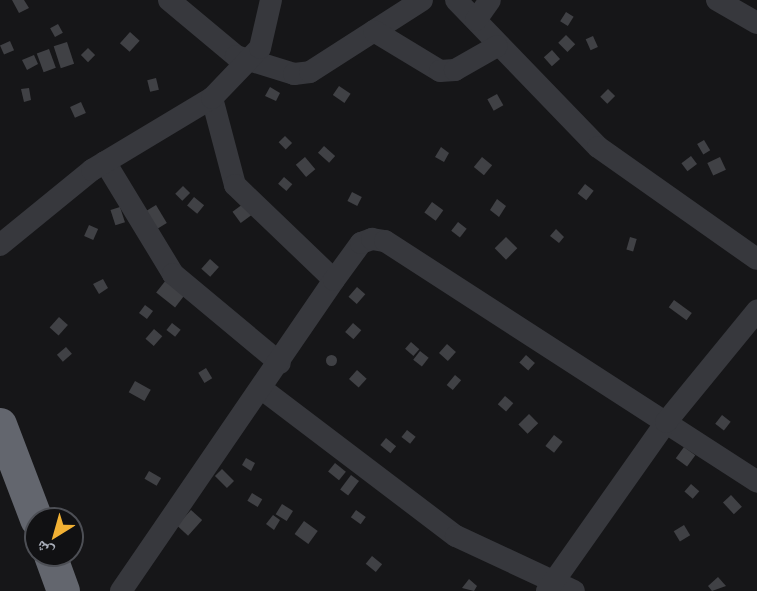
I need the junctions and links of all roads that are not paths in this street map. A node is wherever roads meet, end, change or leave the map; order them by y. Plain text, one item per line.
1 (169, 0) edge
2 (271, 0) edge
3 (422, 0) edge
4 (456, 0) edge
5 (490, 0) edge
6 (717, 0) edge
7 (476, 20) junction
8 (757, 23) edge
9 (374, 31) junction
10 (497, 46) junction
11 (248, 63) junction
12 (212, 98) junction
13 (105, 162) junction
14 (0, 244) edge
15 (757, 259) edge
16 (334, 280) junction
17 (757, 311) edge
18 (280, 363) junction
19 (262, 389) junction
20 (666, 422) junction
21 (0, 424) edge
22 (757, 482) edge
23 (31, 507) edge
24 (54, 567) edge
25 (559, 587) edge
26 (63, 591) edge
27 (121, 591) edge

1 - 11 street
2 - 11 street
3 - 9 street
4 - 7 street
5 - 7 street
6 - 8 street
7 - 10 street
9 - 10 street
9 - 11 street
10 - 15 street
11 - 12 street
12 - 13 street
12 - 16 street
13 - 14 street
13 - 18 street
16 - 18 street
16 - 20 street
17 - 20 street
18 - 19 street
19 - 25 street
19 - 27 street
20 - 22 street
20 - 25 street
21 - 23 highway
24 - 26 highway

